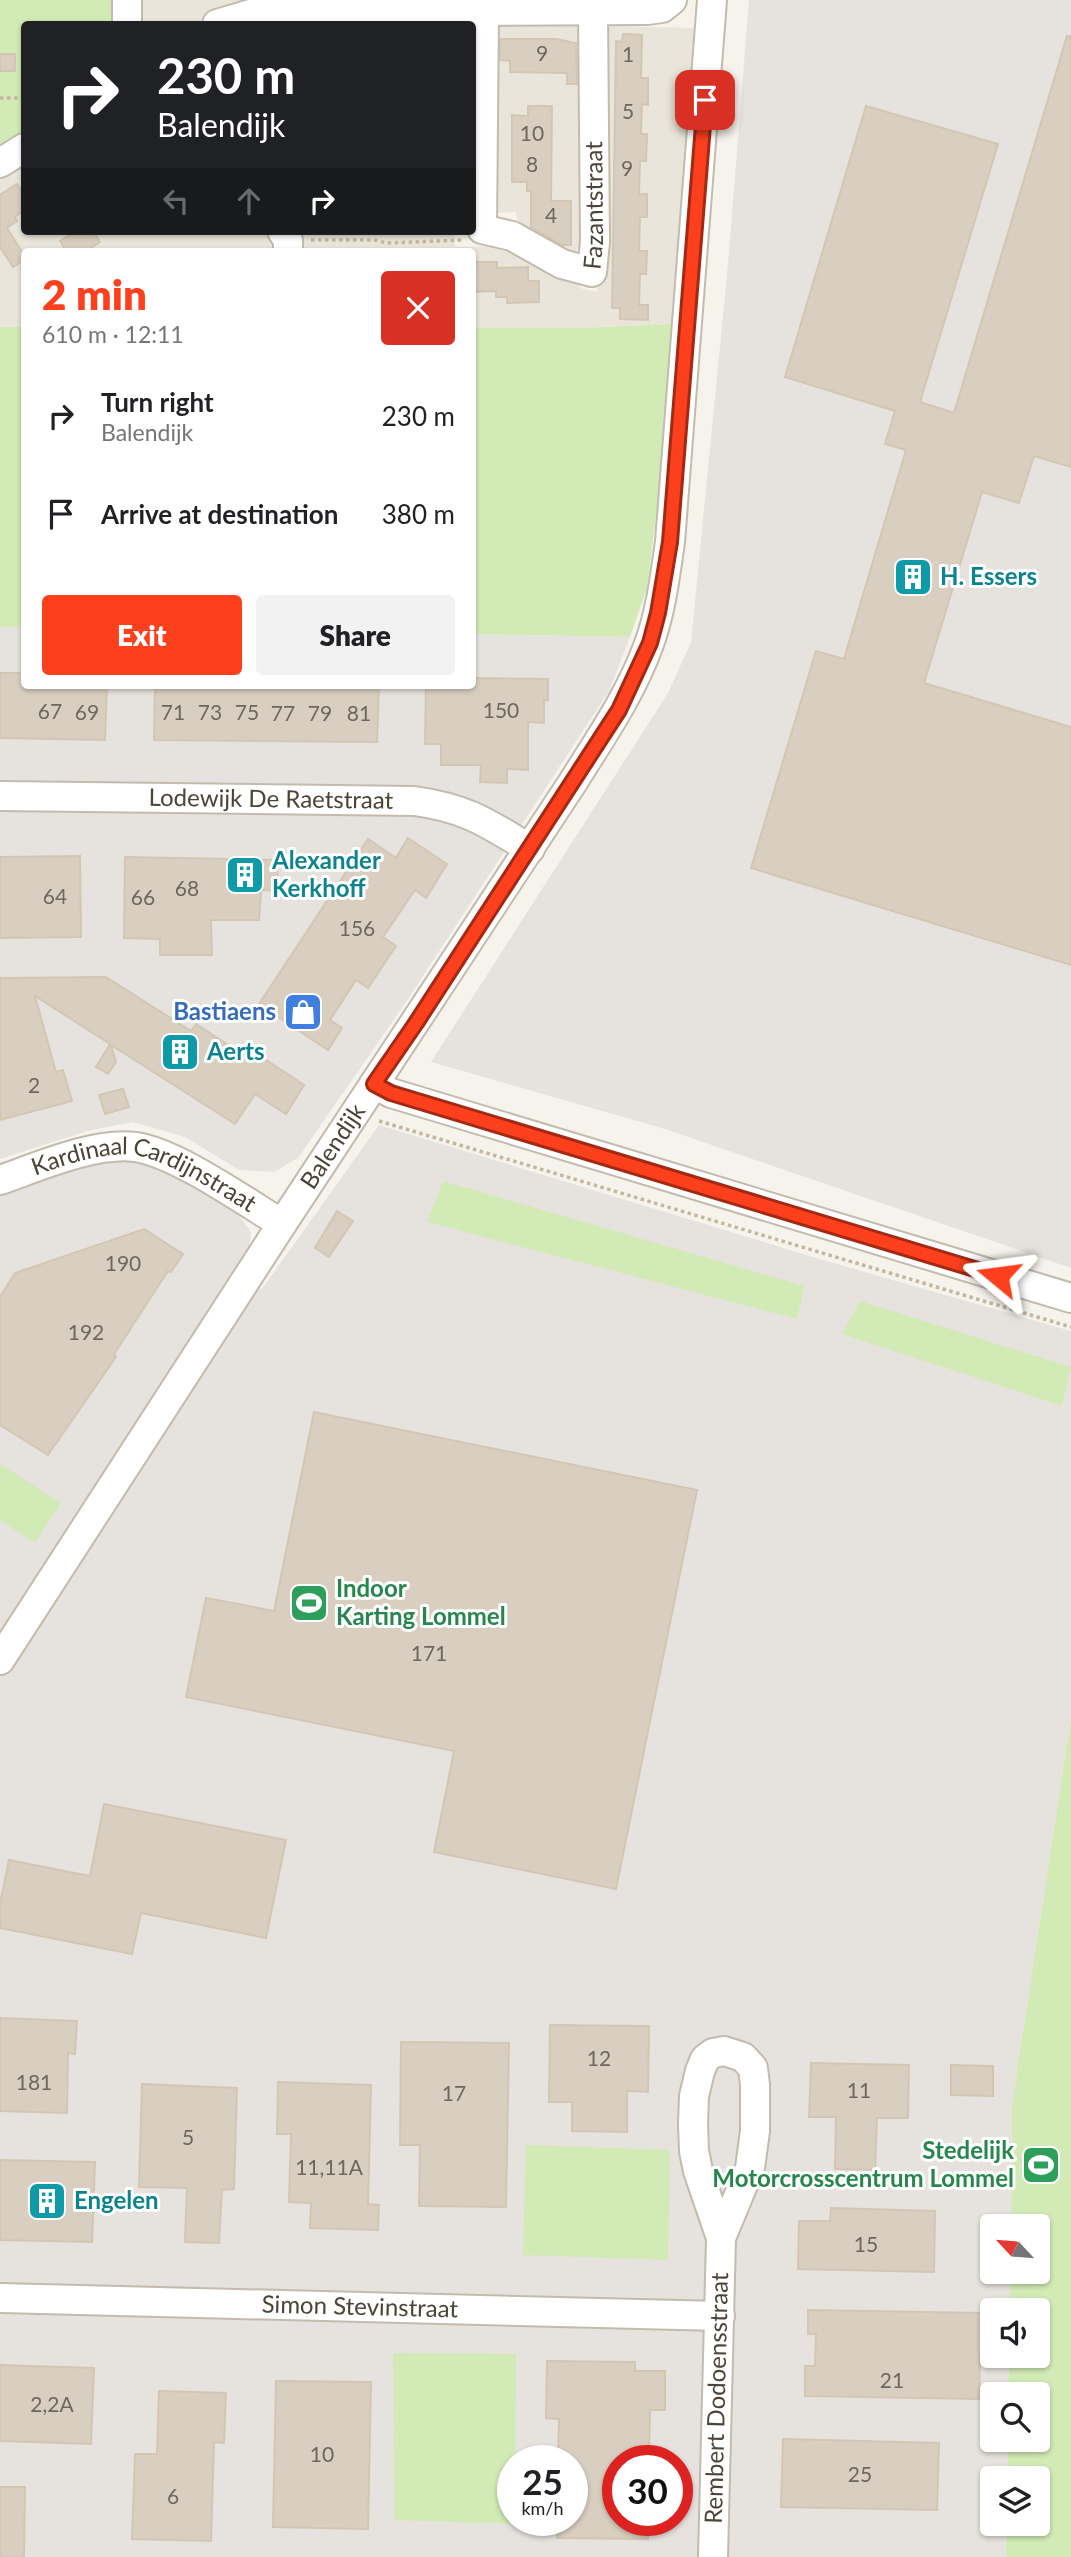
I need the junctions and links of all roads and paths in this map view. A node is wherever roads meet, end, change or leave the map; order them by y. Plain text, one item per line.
1 (127, 0) edge
2 (672, 0) edge
3 (452, 6) edge
4 (712, 9) edge
5 (484, 11) junction
6 (593, 11) junction
7 (127, 21) edge
8 (229, 21) edge
9 (0, 98) edge
10 (21, 98) edge
11 (21, 150) edge
12 (0, 163) edge
13 (482, 229) junction
14 (476, 233) edge
15 (474, 235) edge
16 (286, 241) edge
17 (0, 796) edge
18 (530, 849) junction
19 (374, 1084) junction
20 (375, 1120) dead end
21 (0, 1180) edge
22 (282, 1224) junction
23 (1071, 1298) edge
24 (1071, 1327) edge
25 (9, 1625) edge
26 (0, 1660) edge
27 (721, 2238) junction
28 (0, 2298) edge
29 (720, 2316) junction
30 (713, 2557) edge

1 - 7 street
2 - 4 street
2 - 6 street
3 - 5 street
3 - 8 street
4 - 18 street, Balendijk
5 - 6 street
5 - 13 street
6 - 13 street, Fazantstraat
9 - 10 path
11 - 12 street
13 - 14 path
15 - 16 path
17 - 18 street, Lodewijk De Raetstraat
18 - 19 street, Balendijk
19 - 22 street, Balendijk
19 - 23 street
20 - 24 path
21 - 22 street, Kardinaal Cardijnstraat
22 - 25 street, Balendijk
25 - 26 street, Balendijk
27 - 27 street, Rembert Dodoensstraat
27 - 29 street, Rembert Dodoensstraat
28 - 29 street, Simon Stevinstraat
29 - 30 street, Rembert Dodoensstraat

